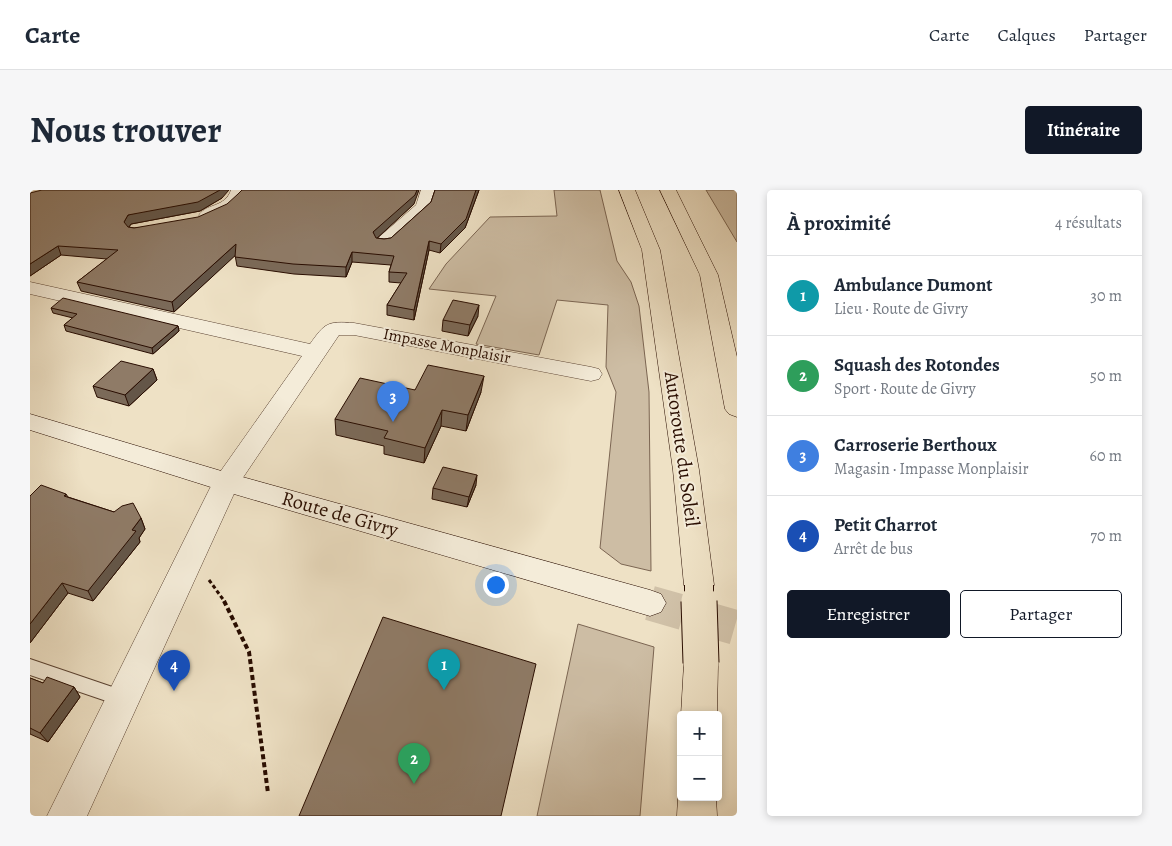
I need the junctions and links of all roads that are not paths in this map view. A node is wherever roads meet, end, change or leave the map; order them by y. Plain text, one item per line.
1 (239, 190) edge
2 (429, 190) edge
3 (627, 190) edge
4 (668, 190) edge
5 (194, 219) edge
6 (384, 242) edge
7 (30, 288) edge
8 (314, 352) junction
9 (591, 374) dead end
10 (737, 409) edge
11 (30, 422) edge
12 (226, 482) junction
13 (650, 603) tunnel mouth
14 (30, 667) edge
15 (124, 699) junction
16 (699, 711) edge
17 (697, 801) edge
18 (67, 816) edge
19 (697, 816) edge

1 - 5 street
2 - 6 street
3 - 16 highway, Autoroute du Soleil, bridge
4 - 10 highway
7 - 8 street
8 - 9 street, Impasse Monplaisir
8 - 12 street, Impasse Monplaisir
11 - 12 street, Route de Givry
12 - 13 street, Route de Givry
12 - 15 street, Impasse Monplaisir
14 - 15 lane
15 - 18 street, Impasse Monplaisir
17 - 19 highway

